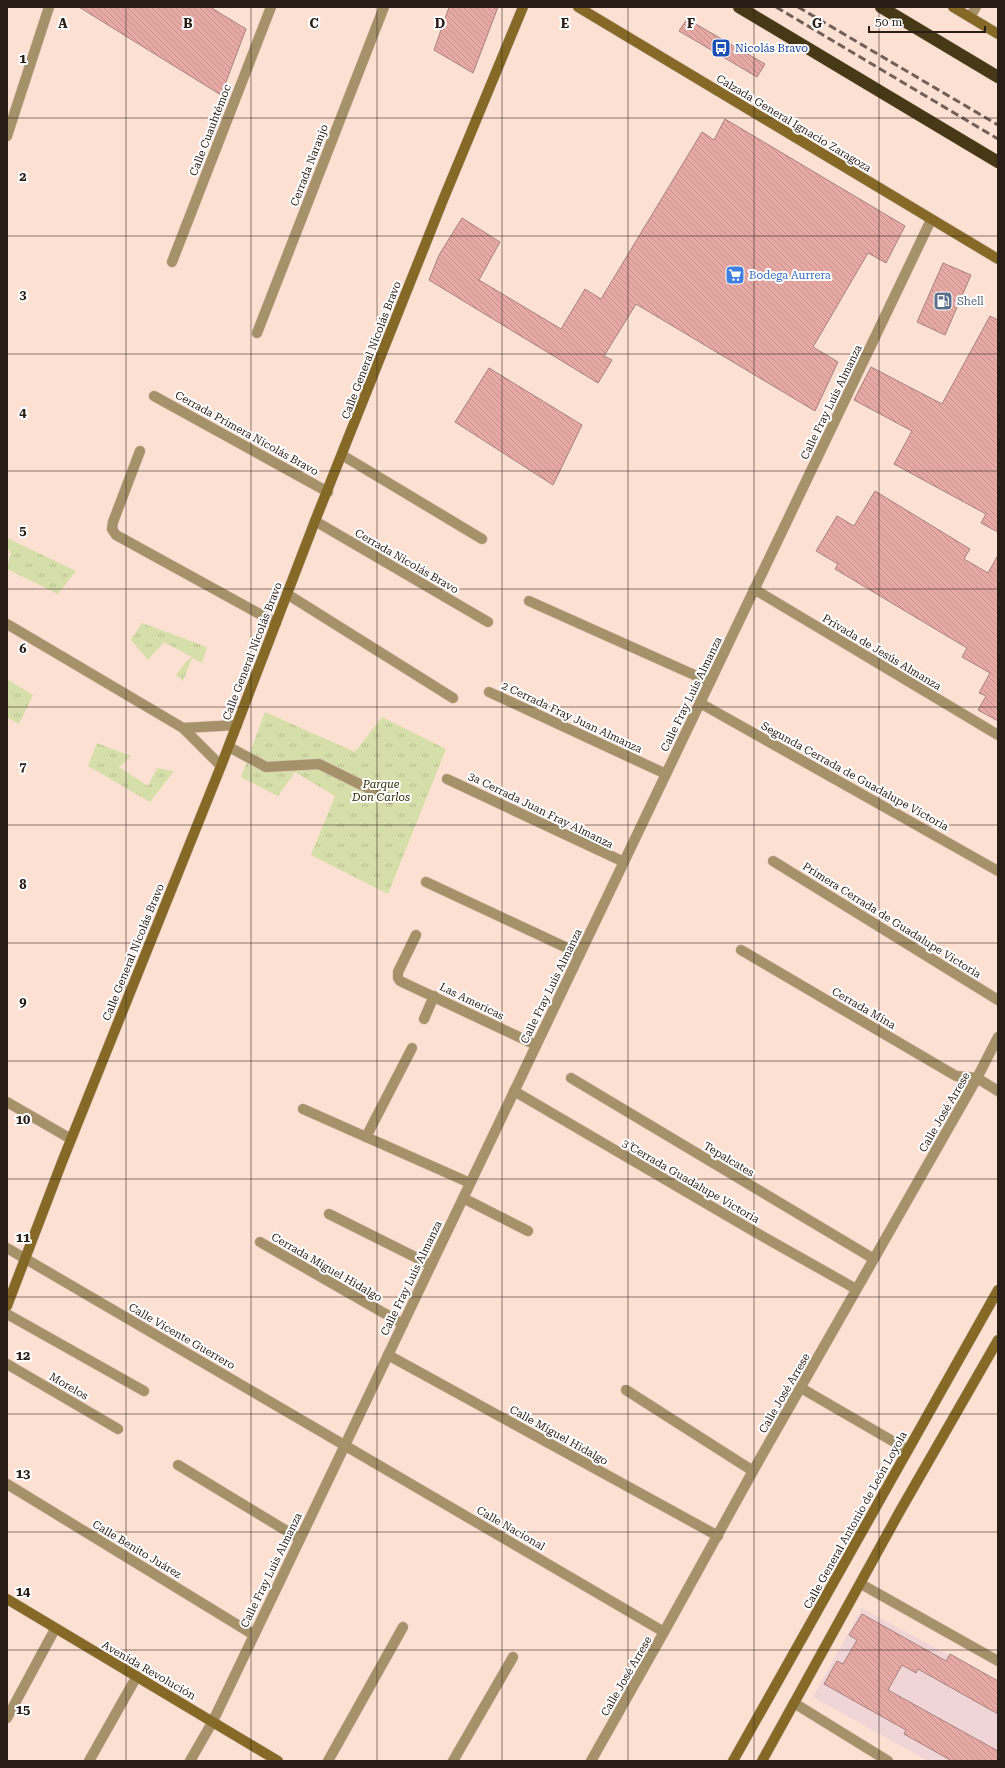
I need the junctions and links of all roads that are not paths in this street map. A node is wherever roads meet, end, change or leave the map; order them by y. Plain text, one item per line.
1 (48, 7) edge
2 (271, 7) edge
3 (384, 7) edge
4 (523, 7) edge
5 (578, 7) edge
6 (739, 7) edge
7 (881, 7) edge
8 (953, 7) edge
9 (976, 7) edge
10 (970, 17) junction
11 (998, 34) edge
12 (998, 77) edge
13 (7, 136) edge
14 (998, 162) edge
15 (931, 220) junction
16 (998, 259) edge
17 (172, 262) dead end
18 (257, 333) dead end
19 (154, 396) dead end
20 (140, 451) dead end
21 (342, 455) junction
22 (328, 492) junction
23 (315, 521) junction
24 (482, 539) dead end
25 (754, 589) junction
26 (287, 594) junction
27 (529, 601) dead end
28 (488, 622) dead end
29 (276, 623) junction
30 (7, 624) edge
31 (710, 682) junction
32 (489, 692) dead end
33 (453, 698) dead end
34 (700, 703) junction
35 (237, 725) junction
36 (183, 728) junction
37 (998, 735) edge
38 (229, 747) junction
39 (221, 766) junction
40 (666, 774) junction
41 (447, 779) dead end
42 (390, 799) dead end
43 (774, 861) dead end
44 (624, 862) junction
45 (998, 871) edge
46 (426, 882) dead end
47 (416, 935) dead end
48 (741, 950) dead end
49 (580, 954) junction
50 (434, 996) junction
51 (998, 1000) edge
52 (424, 1018) dead end
53 (998, 1038) edge
54 (536, 1045) junction
55 (412, 1048) dead end
56 (572, 1078) dead end
57 (977, 1078) junction
58 (514, 1091) junction
59 (998, 1091) edge
60 (7, 1102) edge
61 (303, 1109) dead end
62 (366, 1137) junction
63 (71, 1139) junction
64 (470, 1183) junction
65 (463, 1198) junction
66 (329, 1214) dead end
67 (528, 1231) dead end
68 (260, 1242) dead end
69 (7, 1248) edge
70 (25, 1257) junction
71 (874, 1260) junction
72 (431, 1265) junction
73 (856, 1289) junction
74 (998, 1290) edge
75 (7, 1306) edge
76 (7, 1314) edge
77 (403, 1324) junction
78 (998, 1340) edge
79 (388, 1355) junction
80 (7, 1364) edge
81 (801, 1388) junction
82 (626, 1390) dead end
83 (144, 1391) dead end
84 (118, 1429) dead end
85 (344, 1445) junction
86 (908, 1450) junction
87 (178, 1465) dead end
88 (753, 1471) junction
89 (7, 1484) edge
90 (718, 1536) junction
91 (300, 1539) junction
92 (861, 1584) junction
93 (7, 1599) edge
94 (403, 1627) dead end
95 (55, 1629) junction
96 (664, 1632) junction
97 (254, 1635) junction
98 (513, 1657) dead end
99 (998, 1661) edge
100 (137, 1676) junction
101 (794, 1702) junction
102 (7, 1718) edge
103 (213, 1721) junction
104 (89, 1761) edge
105 (190, 1761) edge
106 (278, 1761) edge
107 (328, 1761) edge
108 (453, 1761) edge
109 (590, 1761) edge
110 (734, 1761) edge
111 (762, 1761) edge
112 (888, 1761) edge

1 - 13 street
2 - 17 street, Calle Cuauhtémoc
3 - 18 street, Cerrada Naranjo
4 - 21 street, Calle General Nicolás Bravo
5 - 15 street, Calzada General Ignacio Zaragoza
6 - 14 highway
7 - 12 highway
8 - 10 street
9 - 10 street
10 - 11 street
15 - 16 street, Calzada General Ignacio Zaragoza
15 - 25 street, Calle Fray Luis Almanza
19 - 22 street, Cerrada Primera Nicolás Bravo
20 - 29 street
21 - 22 street, Calle General Nicolás Bravo
21 - 24 street
22 - 23 street, Calle General Nicolás Bravo
23 - 26 street, Calle General Nicolás Bravo
23 - 28 street, Cerrada Nicolás Bravo
25 - 31 street, Calle Fray Luis Almanza
25 - 37 street, Privada de Jesús Almanza
26 - 29 street, Calle General Nicolás Bravo
26 - 33 street
27 - 31 street
29 - 35 street, Calle General Nicolás Bravo
30 - 36 street
31 - 34 street, Calle Fray Luis Almanza
32 - 40 street, 2 Cerrada Fray Juan Almanza
34 - 40 street, Calle Fray Luis Almanza
34 - 45 street, Segunda Cerrada de Guadalupe Victoria
35 - 36 street
35 - 38 street, Calle General Nicolás Bravo
36 - 39 street
38 - 39 street, Calle General Nicolás Bravo
38 - 42 street
39 - 63 street, Calle General Nicolás Bravo
40 - 44 street, Calle Fray Luis Almanza
41 - 44 street, 3a Cerrada Juan Fray Almanza
43 - 51 street, Primera Cerrada de Guadalupe Victoria
44 - 49 street, Calle Fray Luis Almanza
46 - 49 street
47 - 50 street, Las Americas
48 - 57 street, Cerrada Mina
49 - 54 street, Calle Fray Luis Almanza
50 - 52 street
50 - 54 street, Las Americas
53 - 57 street, Calle José Arrese
54 - 58 street, Calle Fray Luis Almanza
55 - 62 street
56 - 71 street, Tepalcates
57 - 59 street
57 - 71 street, Calle José Arrese
58 - 64 street, Calle Fray Luis Almanza
58 - 73 street, 3˚ Cerrada Guadalupe Victoria
60 - 63 street
61 - 62 street
62 - 64 street
63 - 70 street, Calle General Nicolás Bravo
64 - 65 street, Calle Fray Luis Almanza
65 - 67 street
65 - 72 street, Calle Fray Luis Almanza
66 - 72 street
68 - 77 street, Cerrada Miguel Hidalgo
69 - 70 street, Calle Vicente Guerrero
70 - 75 street, Calle General Nicolás Bravo
70 - 85 street, Calle Vicente Guerrero
71 - 73 street, Calle José Arrese
72 - 77 street, Calle Fray Luis Almanza
73 - 81 street, Calle José Arrese
74 - 86 street, Calle General Antonio de León Loyola
76 - 83 street
77 - 79 street, Calle Fray Luis Almanza
78 - 92 street
79 - 85 street, Calle Fray Luis Almanza
79 - 90 street, Calle Miguel Hidalgo
80 - 84 street, Morelos
81 - 86 street
81 - 88 street, Calle José Arrese
82 - 88 street
85 - 91 street, Calle Fray Luis Almanza
85 - 96 street, Calle Nacional
86 - 110 street, Calle General Antonio de León Loyola
87 - 91 street
88 - 90 street, Calle José Arrese
89 - 97 street, Calle Benito Juárez
90 - 96 street, Calle José Arrese
91 - 97 street, Calle Fray Luis Almanza
92 - 99 street
92 - 101 street
93 - 95 street, Avenida Revolución
94 - 107 street
95 - 100 street, Avenida Revolución
95 - 102 street
96 - 109 street, Calle José Arrese
97 - 103 street, Calle Fray Luis Almanza
98 - 108 street
100 - 103 street, Avenida Revolución
100 - 104 street
101 - 111 street
101 - 112 street
103 - 105 street, Calle Fray Luis Almanza
103 - 106 street, Avenida Revolución

